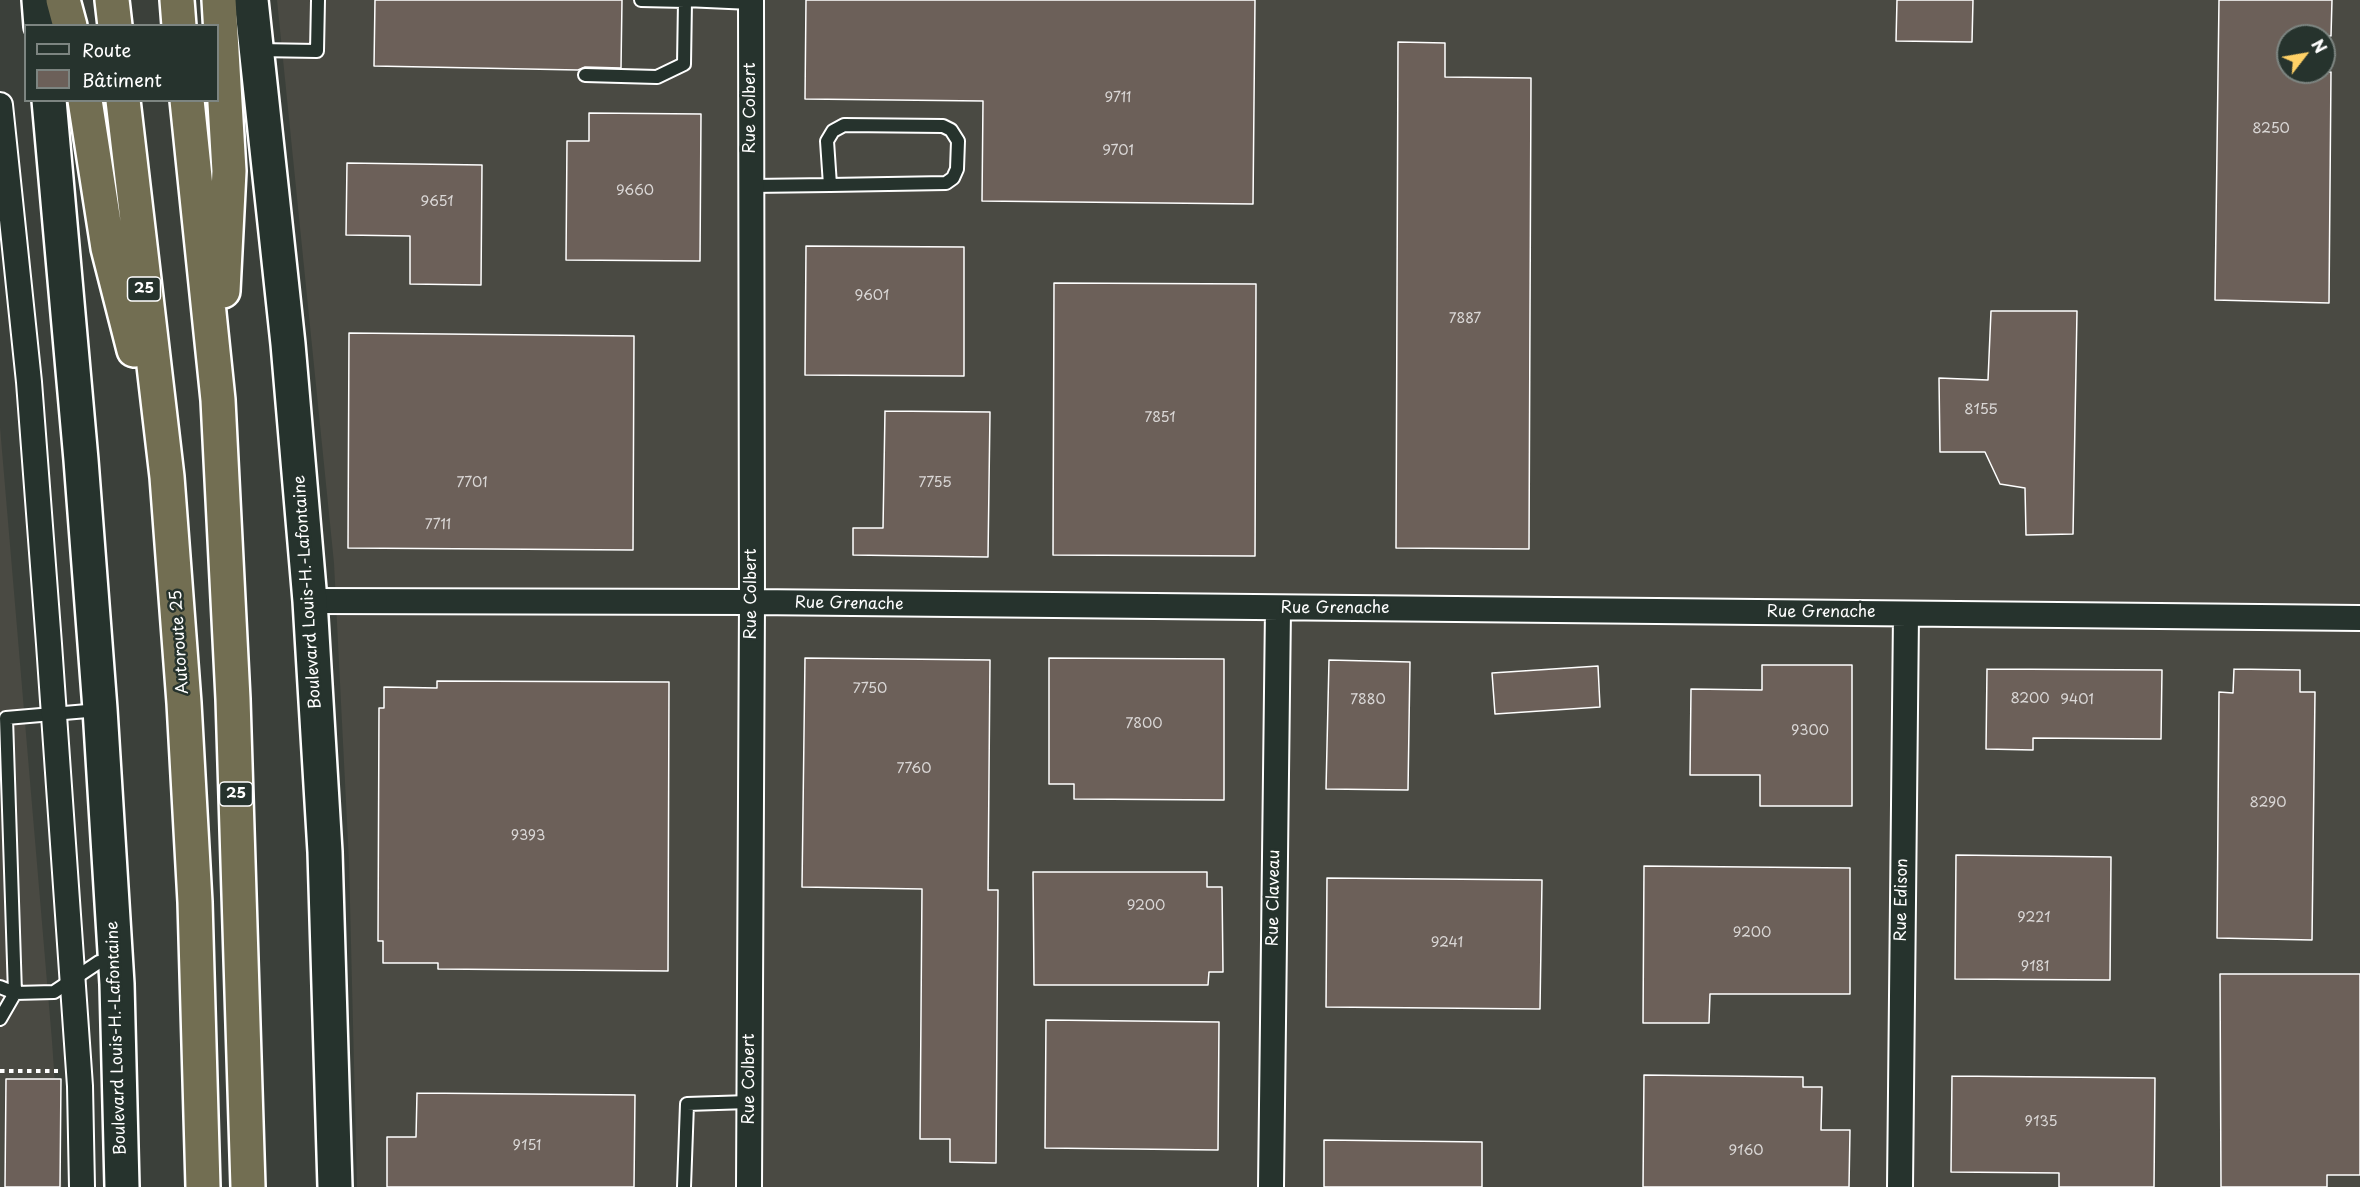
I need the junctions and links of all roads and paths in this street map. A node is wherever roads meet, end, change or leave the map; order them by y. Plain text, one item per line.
1 (39, 0) edge
2 (63, 0) edge
3 (112, 0) edge
4 (177, 0) edge
5 (219, 0) edge
6 (251, 0) edge
7 (318, 0) edge
8 (641, 0) edge
9 (685, 0) edge
10 (751, 1) edge
11 (42, 24) edge
12 (69, 24) edge
13 (115, 24) edge
14 (179, 24) edge
15 (257, 50) junction
16 (585, 75) dead end
17 (49, 102) edge
18 (85, 102) edge
19 (123, 102) edge
20 (188, 102) edge
21 (0, 105) edge
22 (830, 185) junction
23 (751, 186) junction
24 (218, 400) junction
25 (167, 477) junction
26 (309, 601) junction
27 (752, 603) junction
28 (1278, 609) junction
29 (1906, 614) junction
30 (2360, 618) edge
31 (100, 710) junction
32 (54, 714) junction
33 (3, 718) edge
34 (116, 963) junction
35 (72, 981) junction
36 (0, 987) edge
37 (15, 993) junction
38 (0, 1019) edge
39 (0, 1071) edge
40 (64, 1071) dead end
41 (749, 1102) junction
42 (82, 1187) edge
43 (122, 1187) edge
44 (203, 1187) edge
45 (248, 1187) edge
46 (335, 1187) edge
47 (684, 1187) edge
48 (749, 1187) edge
49 (1271, 1187) edge
50 (1900, 1187) edge

1 - 11 main road
2 - 12 highway
3 - 13 highway
4 - 14 highway
5 - 24 highway
6 - 15 main road, Boulevard Louis-H.-Lafontaine
7 - 15 lane
8 - 9 lane
9 - 10 lane
9 - 16 lane
10 - 23 street, Rue Colbert
15 - 26 main road, Boulevard Louis-H.-Lafontaine
17 - 31 main road, Boulevard Louis-H.-Lafontaine
18 - 25 highway
19 - 25 highway, Autoroute 25 / 25
20 - 24 highway, 25
21 - 32 street
22 - 22 lane
22 - 23 lane
23 - 27 street, Rue Colbert
24 - 45 highway, 25
25 - 44 highway, Autoroute 25 / 25
26 - 27 street, Rue Grenache
26 - 46 main road, Boulevard Louis-H.-Lafontaine
27 - 28 street, Rue Grenache
27 - 41 street, Rue Colbert
28 - 29 street, Rue Grenache
28 - 49 street, Rue Claveau
29 - 30 street, Rue Grenache
29 - 50 street, Rue Edison
31 - 32 lane
31 - 34 main road, Boulevard Louis-H.-Lafontaine
32 - 33 lane
32 - 35 street
33 - 37 lane
34 - 35 lane
34 - 43 main road, Boulevard Louis-H.-Lafontaine
35 - 37 lane
35 - 42 street
36 - 37 lane
37 - 38 lane
39 - 40 path
41 - 47 lane
41 - 48 street, Rue Colbert

